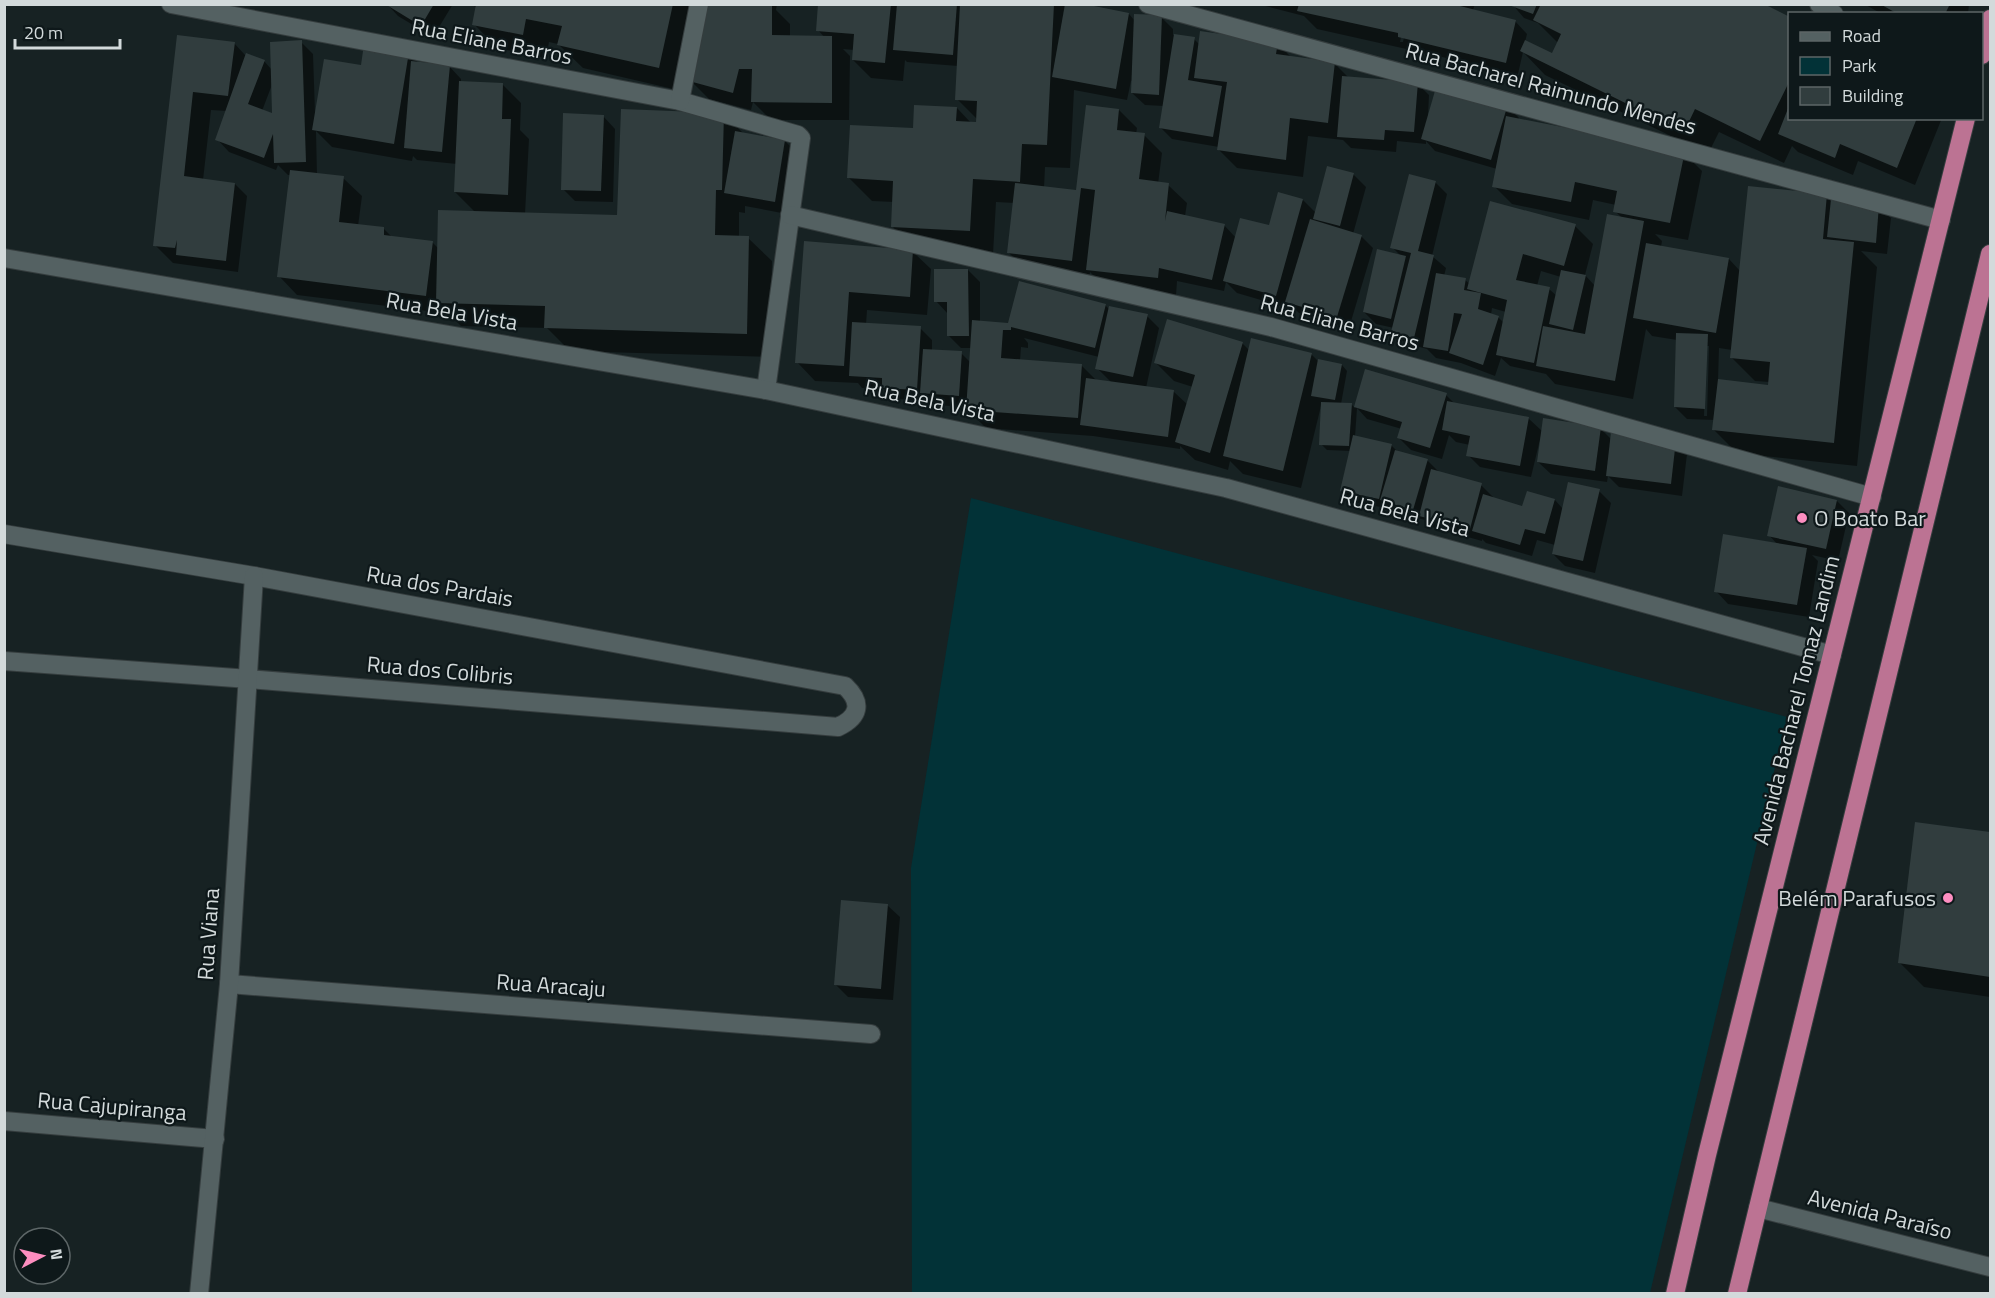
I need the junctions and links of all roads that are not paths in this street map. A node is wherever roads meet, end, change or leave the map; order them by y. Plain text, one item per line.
1 (171, 4) edge
2 (699, 4) edge
3 (1148, 4) edge
4 (1990, 19) edge
5 (1983, 50) edge
6 (680, 101) junction
7 (1966, 120) edge
8 (790, 215) junction
9 (1941, 220) junction
10 (1990, 254) edge
11 (4, 258) edge
12 (766, 390) junction
13 (1872, 497) junction
14 (4, 534) edge
15 (254, 576) junction
16 (1832, 655) junction
17 (4, 661) edge
18 (249, 679) junction
19 (857, 704) joint
20 (229, 984) junction
21 (871, 1034) dead end
22 (4, 1121) edge
23 (215, 1139) junction
24 (1758, 1208) junction
25 (1990, 1267) edge
26 (199, 1293) edge
27 (1675, 1293) edge
28 (1737, 1293) edge

1 - 6 street, Rua Eliane Barros
2 - 6 street
3 - 9 street, Rua Bacharel Raimundo Mendes
4 - 5 highway
6 - 8 street, Rua Eliane Barros
7 - 9 highway, Avenida Bacharel Tomaz Landim
8 - 12 street
8 - 13 street, Rua Eliane Barros
9 - 13 highway, Avenida Bacharel Tomaz Landim
10 - 24 highway
11 - 12 street, Rua Bela Vista
12 - 16 street, Rua Bela Vista
13 - 16 highway, Avenida Bacharel Tomaz Landim
14 - 15 street, Rua dos Pardais
15 - 18 street, Rua Viana
15 - 19 street, Rua dos Pardais
16 - 27 highway, Avenida Bacharel Tomaz Landim
17 - 18 street, Rua dos Colibris
18 - 19 street, Rua dos Colibris
18 - 20 street, Rua Viana
20 - 21 street, Rua Aracaju
20 - 23 street, Rua Viana
22 - 23 street, Rua Cajupiranga
23 - 26 street, Rua Viana
24 - 25 street, Avenida Paraíso
24 - 28 highway

